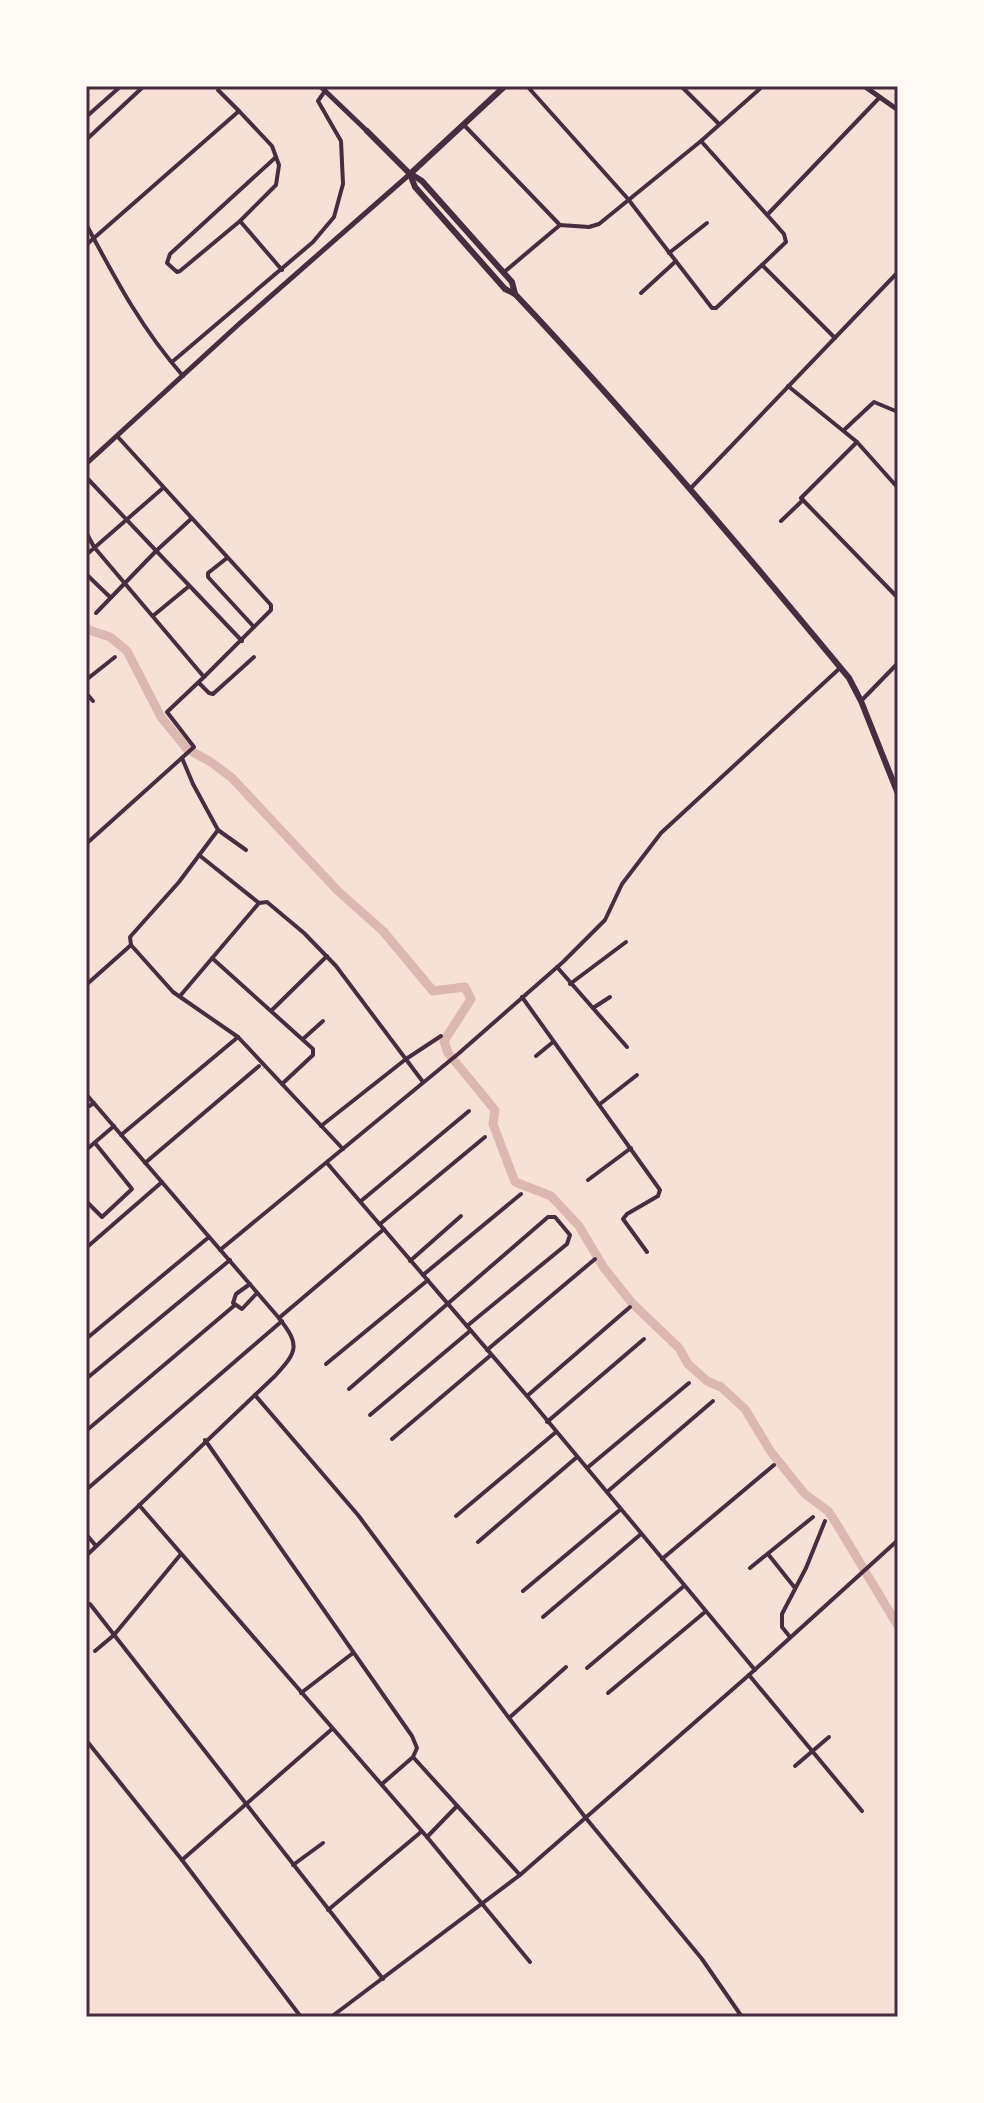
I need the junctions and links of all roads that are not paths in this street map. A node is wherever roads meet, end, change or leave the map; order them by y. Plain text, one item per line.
1 (121, 86) edge
2 (144, 86) edge
3 (505, 86) edge
4 (527, 86) edge
5 (681, 86) edge
6 (763, 86) edge
7 (864, 86) edge
8 (322, 88) edge
9 (218, 90) dead end
10 (880, 97) junction
11 (898, 110) edge
12 (239, 111) junction
13 (86, 117) edge
14 (464, 125) junction
15 (720, 125) junction
16 (367, 131) joint
17 (86, 140) edge
18 (701, 141) junction
19 (276, 157) junction
20 (410, 174) junction
21 (628, 199) junction
22 (767, 214) junction
23 (240, 221) junction
24 (707, 223) dead end
25 (86, 224) edge
26 (560, 225) junction
27 (94, 238) junction
28 (86, 245) edge
29 (669, 253) junction
30 (676, 261) junction
31 (762, 265) junction
32 (282, 270) junction
33 (898, 272) edge
34 (503, 273) junction
35 (641, 293) dead end
36 (515, 294) junction
37 (835, 338) junction
38 (172, 362) junction
39 (183, 376) junction
40 (788, 386) junction
41 (898, 412) edge
42 (844, 430) junction
43 (117, 436) junction
44 (857, 442) junction
45 (86, 464) edge
46 (86, 477) edge
47 (163, 488) junction
48 (898, 488) edge
49 (690, 489) junction
50 (803, 500) junction
51 (191, 519) junction
52 (126, 521) junction
53 (781, 521) dead end
54 (86, 532) edge
55 (94, 547) junction
56 (156, 551) junction
57 (86, 555) edge
58 (227, 558) junction
59 (86, 574) edge
60 (124, 582) junction
61 (188, 587) junction
62 (110, 597) junction
63 (898, 598) edge
64 (96, 613) dead end
65 (154, 615) junction
66 (254, 627) junction
67 (242, 641) junction
68 (115, 657) dead end
69 (254, 657) dead end
70 (898, 663) edge
71 (840, 668) junction
72 (204, 677) junction
73 (86, 680) edge
74 (198, 682) junction
75 (86, 693) edge
76 (93, 701) dead end
77 (861, 701) junction
78 (183, 757) junction
79 (898, 794) edge
80 (218, 830) junction
81 (86, 844) edge
82 (246, 850) dead end
83 (199, 855) junction
84 (259, 903) junction
85 (626, 942) dead end
86 (131, 945) junction
87 (327, 956) junction
88 (212, 958) junction
89 (557, 967) junction
90 (570, 984) junction
91 (86, 985) edge
92 (180, 997) junction
93 (522, 997) junction
94 (610, 997) dead end
95 (593, 1008) junction
96 (272, 1010) junction
97 (323, 1021) dead end
98 (441, 1036) dead end
99 (238, 1037) junction
100 (303, 1039) junction
101 (554, 1041) junction
102 (627, 1047) dead end
103 (536, 1056) dead end
104 (406, 1059) junction
105 (259, 1066) dead end
106 (637, 1075) dead end
107 (423, 1082) junction
108 (282, 1084) junction
109 (86, 1094) edge
110 (94, 1103) junction
111 (600, 1104) junction
112 (86, 1108) edge
113 (469, 1111) dead end
114 (114, 1126) junction
115 (321, 1126) junction
116 (121, 1135) junction
117 (485, 1137) dead end
118 (95, 1143) junction
119 (631, 1148) junction
120 (343, 1149) junction
121 (86, 1150) edge
122 (145, 1163) junction
123 (327, 1163) junction
124 (588, 1180) dead end
125 (162, 1182) junction
126 (521, 1194) dead end
127 (86, 1201) edge
128 (361, 1201) junction
129 (461, 1216) dead end
130 (382, 1226) junction
131 (209, 1237) junction
132 (86, 1248) edge
133 (220, 1250) junction
134 (647, 1252) dead end
135 (595, 1259) dead end
136 (230, 1260) junction
137 (410, 1261) junction
138 (423, 1275) junction
139 (428, 1280) junction
140 (250, 1284) junction
141 (257, 1293) junction
142 (448, 1304) junction
143 (235, 1305) junction
144 (630, 1307) dead end
145 (280, 1319) junction
146 (468, 1328) junction
147 (86, 1339) edge
148 (644, 1339) dead end
149 (489, 1353) junction
150 (326, 1364) dead end
151 (86, 1379) edge
152 (689, 1383) dead end
153 (349, 1389) dead end
154 (255, 1395) junction
155 (527, 1396) junction
156 (713, 1401) dead end
157 (370, 1415) dead end
158 (547, 1422) junction
159 (86, 1431) edge
160 (556, 1432) junction
161 (392, 1439) dead end
162 (205, 1440) junction
163 (577, 1457) junction
164 (774, 1465) dead end
165 (587, 1468) junction
166 (86, 1490) edge
167 (607, 1492) junction
168 (139, 1505) junction
169 (621, 1509) junction
170 (456, 1516) dead end
171 (813, 1517) dead end
172 (825, 1521) dead end
173 (86, 1534) edge
174 (641, 1534) junction
175 (898, 1540) edge
176 (478, 1542) dead end
177 (96, 1546) junction
178 (181, 1554) junction
179 (768, 1554) junction
180 (86, 1556) edge
181 (662, 1559) junction
182 (750, 1568) dead end
183 (684, 1586) junction
184 (795, 1588) junction
185 (523, 1591) dead end
186 (90, 1604) dead end
187 (705, 1612) junction
188 (543, 1617) dead end
189 (114, 1635) junction
190 (790, 1637) junction
191 (95, 1651) dead end
192 (353, 1653) junction
193 (566, 1667) dead end
194 (587, 1668) dead end
195 (755, 1670) junction
196 (749, 1675) junction
197 (301, 1693) junction
198 (608, 1693) dead end
199 (509, 1718) junction
200 (332, 1729) junction
201 (829, 1737) dead end
202 (86, 1740) edge
203 (813, 1751) junction
204 (413, 1757) junction
205 (795, 1766) dead end
206 (381, 1784) junction
207 (246, 1804) junction
208 (457, 1806) junction
209 (862, 1811) dead end
210 (585, 1817) junction
211 (422, 1831) junction
212 (427, 1837) junction
213 (323, 1843) dead end
214 (182, 1860) junction
215 (293, 1865) junction
216 (520, 1875) junction
217 (483, 1903) junction
218 (328, 1910) junction
219 (530, 1962) dead end
220 (383, 1979) junction
221 (301, 2017) edge
222 (331, 2017) edge
223 (742, 2017) edge

1 - 13 street
2 - 17 street
3 - 14 main road
4 - 21 street
5 - 15 street
6 - 15 street
7 - 10 main road
8 - 16 main road
8 - 32 street
9 - 12 street
10 - 11 main road
10 - 22 street
12 - 19 street
12 - 27 street
14 - 20 main road
14 - 26 street
15 - 18 street
16 - 20 main road
18 - 21 street
18 - 22 street
19 - 23 street
19 - 23 street
20 - 34 main road
20 - 36 main road
20 - 39 main road
21 - 26 street
21 - 29 street
22 - 31 street
23 - 32 street
24 - 29 street
25 - 27 street
26 - 34 street
27 - 28 street
27 - 38 street
29 - 30 street
30 - 31 street
30 - 35 street
31 - 37 street
32 - 38 street
33 - 37 street
34 - 36 main road
36 - 49 main road
37 - 40 street
38 - 39 street
39 - 43 main road
40 - 42 street
40 - 49 street
41 - 42 street
42 - 44 street
43 - 45 main road
43 - 47 street
44 - 48 street
44 - 50 street
46 - 52 street
47 - 51 street
47 - 52 street
49 - 71 main road
50 - 53 street
50 - 63 street
51 - 56 street
51 - 58 street
52 - 55 street
52 - 56 street
54 - 55 street
55 - 57 street
55 - 60 street
56 - 60 street
56 - 61 street
58 - 66 street
58 - 66 street
59 - 62 street
60 - 62 street
60 - 65 street
61 - 65 street
61 - 67 street
62 - 64 street
65 - 72 street
66 - 67 street
67 - 72 street
68 - 73 street
69 - 74 street
70 - 77 street
71 - 77 main road
71 - 89 street
72 - 74 street
74 - 78 street
75 - 76 street
77 - 79 main road
78 - 80 street
78 - 81 street
80 - 82 street
80 - 83 street
83 - 84 street
83 - 86 street
84 - 87 street
84 - 88 street
85 - 90 street
86 - 91 street
86 - 92 street
87 - 96 street
87 - 104 street
88 - 92 street
88 - 96 street
89 - 90 street
89 - 93 street
90 - 95 street
92 - 99 street
93 - 101 street
93 - 107 street
94 - 95 street
95 - 102 street
96 - 100 street
97 - 100 street
98 - 104 street
99 - 108 street
99 - 116 street
100 - 108 street
101 - 103 street
101 - 111 street
104 - 107 street
104 - 115 street
105 - 122 street
106 - 111 street
107 - 120 street
108 - 115 street
109 - 110 street
110 - 112 street
110 - 114 street
111 - 119 street
113 - 128 street
114 - 116 street
114 - 118 street
115 - 120 street
116 - 122 street
117 - 130 street
118 - 121 street
118 - 127 street
119 - 124 street
119 - 134 street
120 - 123 street
122 - 125 street
123 - 128 street
123 - 133 street
125 - 131 street
125 - 132 street
126 - 138 street
128 - 130 street
129 - 137 street
130 - 137 street
130 - 145 street
131 - 133 street
131 - 147 street
133 - 136 street
135 - 149 street
136 - 140 street
136 - 151 street
137 - 138 street
138 - 139 street
139 - 142 street
139 - 150 street
140 - 141 street
140 - 143 street
141 - 143 street
141 - 145 street
142 - 146 street
142 - 146 street
142 - 153 street
143 - 159 street
144 - 155 street
145 - 154 street
145 - 166 street
146 - 149 street
146 - 157 street
148 - 158 street
149 - 155 street
149 - 161 street
152 - 165 street
154 - 162 street
154 - 199 street
155 - 158 street
156 - 167 street
158 - 160 street
160 - 163 street
160 - 170 street
162 - 168 street
162 - 192 street
163 - 165 street
163 - 176 street
164 - 181 street
165 - 167 street
167 - 169 street
168 - 177 street
168 - 178 street
169 - 174 street
169 - 185 street
171 - 179 street
172 - 184 street
173 - 177 street
174 - 181 street
174 - 188 street
175 - 190 street
177 - 180 street
178 - 189 street
178 - 197 street
179 - 182 street
179 - 184 street
181 - 183 street
183 - 187 street
183 - 194 street
184 - 190 street
186 - 189 street
187 - 195 street
187 - 198 street
189 - 191 street
189 - 207 street
190 - 195 street
192 - 197 street
192 - 204 street
193 - 199 street
195 - 196 street
196 - 203 street
196 - 210 street
197 - 200 street
199 - 210 street
200 - 206 street
200 - 207 street
201 - 203 street
202 - 214 street
203 - 205 street
203 - 209 street
204 - 206 street
204 - 208 street
206 - 211 street
207 - 214 street
207 - 215 street
208 - 212 street
208 - 216 street
210 - 216 street
210 - 223 street
211 - 212 street
211 - 218 street
212 - 217 street
213 - 215 street
214 - 221 street
215 - 218 street
216 - 217 street
217 - 219 street
217 - 220 street
218 - 220 street
220 - 222 street

